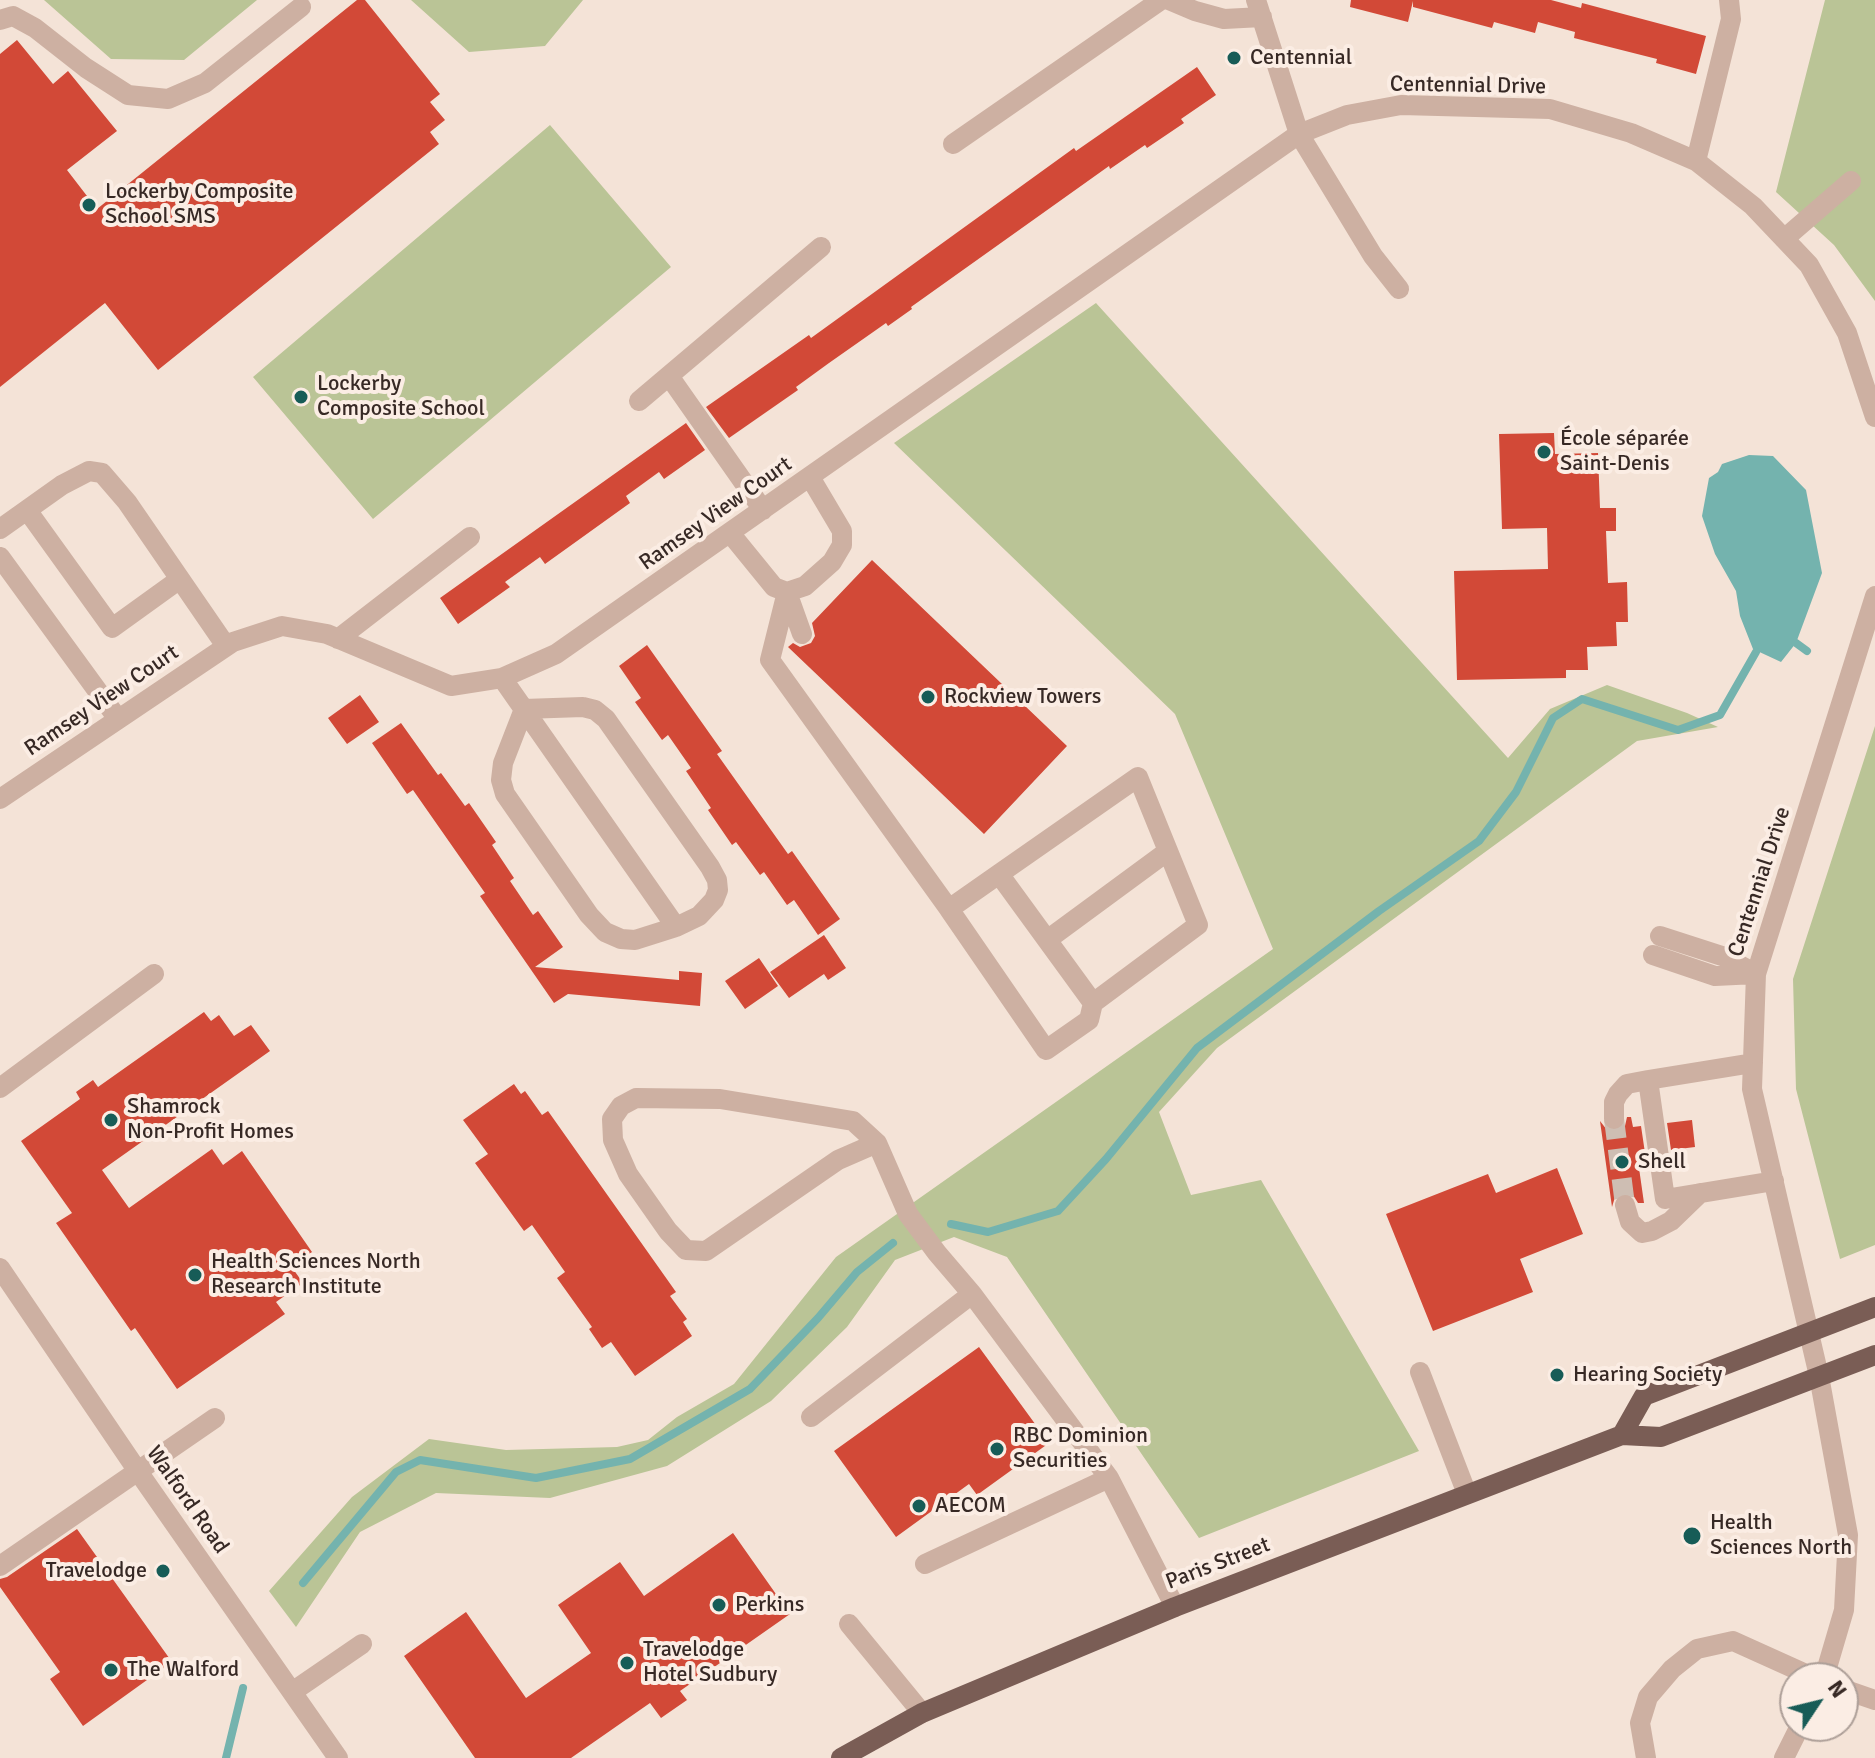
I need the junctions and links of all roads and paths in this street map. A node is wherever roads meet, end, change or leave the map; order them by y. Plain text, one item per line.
1 (1161, 0) edge
2 (1169, 0) edge
3 (1729, 0) edge
4 (301, 7) dead end
5 (1259, 8) edge
6 (0, 20) edge
7 (1299, 134) junction
8 (953, 144) dead end
9 (1696, 161) junction
10 (1851, 181) dead end
11 (1784, 239) junction
12 (821, 247) dead end
13 (1399, 289) dead end
14 (669, 376) junction
15 (639, 401) dead end
16 (1875, 417) edge
17 (810, 477) junction
18 (27, 510) junction
19 (763, 510) junction
20 (0, 529) edge
21 (730, 533) junction
22 (470, 537) dead end
23 (0, 557) edge
24 (180, 579) junction
25 (787, 592) junction
26 (1875, 596) edge
27 (802, 634) dead end
28 (338, 639) junction
29 (226, 646) junction
30 (502, 678) junction
31 (524, 709) junction
32 (118, 719) junction
33 (0, 799) edge
34 (1168, 851) junction
35 (999, 874) junction
36 (949, 909) junction
37 (676, 927) junction
38 (1047, 940) junction
39 (1657, 946) dead end
40 (154, 974) dead end
41 (1756, 974) junction
42 (1093, 1003) junction
43 (1753, 1063) junction
44 (1648, 1080) junction
45 (0, 1088) edge
46 (1614, 1119) tunnel mouth
47 (877, 1143) junction
48 (1774, 1181) junction
49 (1700, 1193) junction
50 (1625, 1205) tunnel mouth
51 (0, 1268) edge
52 (972, 1294) junction
53 (1875, 1307) edge
54 (1809, 1333) junction
55 (1875, 1355) edge
56 (1420, 1372) dead end
57 (1819, 1376) junction
58 (811, 1417) dead end
59 (215, 1418) dead end
60 (1622, 1435) junction
61 (137, 1470) junction
62 (1109, 1478) junction
63 (1467, 1494) junction
64 (925, 1564) dead end
65 (0, 1566) edge
66 (1175, 1607) junction
67 (849, 1624) dead end
68 (362, 1644) dead end
69 (1780, 1662) edge
70 (1829, 1662) edge
71 (292, 1692) junction
72 (922, 1713) junction
73 (338, 1758) edge
74 (841, 1758) edge
75 (1646, 1758) edge

1 - 8 street
2 - 5 street
3 - 9 street
4 - 6 street
5 - 7 street
7 - 9 street, Centennial Drive
7 - 13 street
7 - 17 street, Ramsey View Court
9 - 11 street, Centennial Drive
10 - 11 street
11 - 16 street, Centennial Drive
12 - 14 street
14 - 15 street
14 - 19 street
17 - 19 street, Ramsey View Court
17 - 25 street
18 - 20 street
18 - 24 street
18 - 24 street
19 - 21 street, Ramsey View Court
21 - 25 street
21 - 30 street, Ramsey View Court
22 - 28 street
23 - 32 street
24 - 29 street
25 - 27 street
25 - 36 street
26 - 41 street, Centennial Drive
28 - 29 street, Ramsey View Court
28 - 30 street, Ramsey View Court
29 - 32 street, Ramsey View Court
30 - 31 street
31 - 37 street
31 - 37 street
31 - 37 street
32 - 33 street, Ramsey View Court
34 - 35 street
34 - 38 street
34 - 42 street
35 - 36 street
35 - 38 street
36 - 42 street
38 - 42 street
39 - 41 street
40 - 45 street
41 - 43 street, Centennial Drive
43 - 44 street
43 - 48 street, Centennial Drive
44 - 46 street
44 - 49 street
47 - 47 street
47 - 52 street
48 - 49 street
48 - 54 street, Centennial Drive
49 - 50 street
51 - 61 street, Walford Road
52 - 58 street
52 - 62 street
53 - 54 main road
54 - 57 street, Centennial Drive
54 - 60 main road
55 - 57 main road, Paris Street
56 - 63 street
57 - 60 main road, Paris Street
57 - 70 street, Centennial Drive
59 - 61 street
60 - 63 main road, Paris Street
61 - 65 street
61 - 71 street, Walford Road
62 - 64 street
62 - 66 street
63 - 66 main road, Paris Street
66 - 72 main road, Paris Street
67 - 72 street
68 - 71 street
69 - 75 street
71 - 73 street, Walford Road
72 - 74 main road, Paris Street

